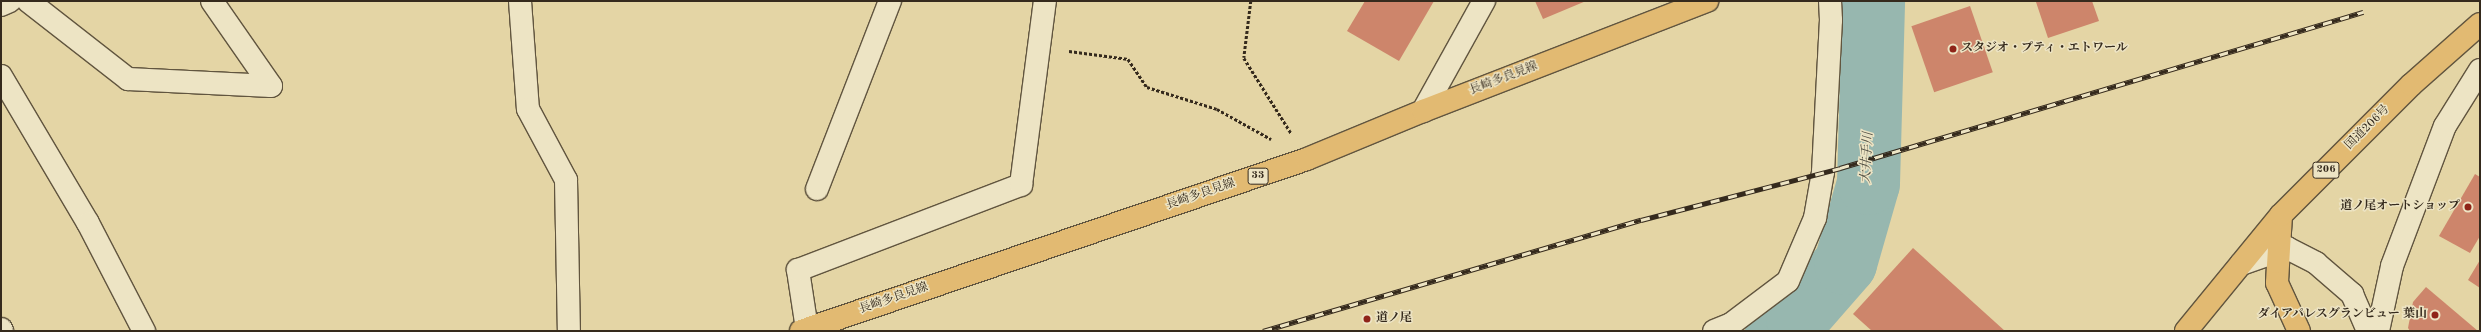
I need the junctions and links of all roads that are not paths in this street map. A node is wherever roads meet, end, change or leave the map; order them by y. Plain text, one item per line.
1 (10, 1) edge
2 (28, 1) edge
3 (212, 1) edge
4 (520, 1) edge
5 (890, 1) edge
6 (1045, 1) edge
7 (1484, 1) edge
8 (1707, 1) edge
9 (1830, 1) edge
10 (1, 5) edge
11 (2480, 24) edge
12 (2480, 70) edge
13 (1, 76) edge
14 (7, 101) edge
15 (1422, 111) junction
16 (816, 189) dead end
17 (2281, 215) junction
18 (2279, 251) junction
19 (2241, 264) junction
20 (1726, 329) edge
21 (804, 330) edge
22 (144, 331) edge
23 (569, 331) edge
24 (2186, 331) edge
25 (2299, 331) edge
26 (2368, 331) edge
27 (2378, 331) edge

1 - 10 street
2 - 3 street
4 - 23 street
5 - 16 street
6 - 21 street
7 - 15 street
8 - 15 main road, 長崎多良見線 / 33
9 - 20 street
11 - 17 main road, 国道206号 / 206
12 - 27 street
13 - 14 street
14 - 22 street
15 - 21 main road, 長崎多良見線 / 33
17 - 18 main road
17 - 19 main road, 国道206号 / 206
18 - 19 street
18 - 25 main road
18 - 26 street
19 - 24 main road, 国道206号 / 206

